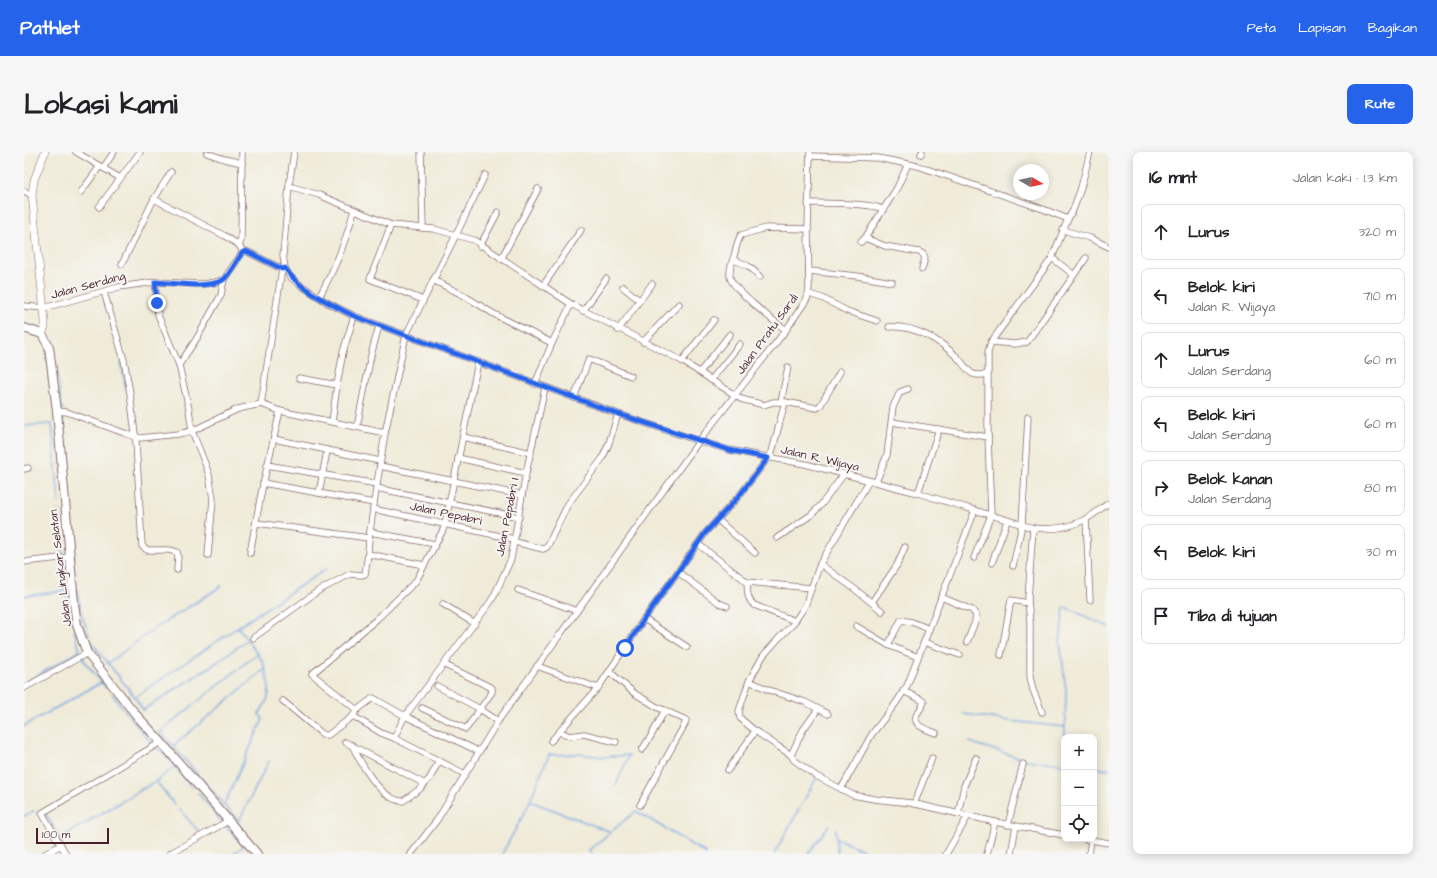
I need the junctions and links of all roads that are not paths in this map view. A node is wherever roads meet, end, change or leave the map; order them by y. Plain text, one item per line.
1 (45, 152) edge
2 (76, 152) edge
3 (114, 152) edge
4 (140, 152) edge
5 (242, 152) edge
6 (294, 152) edge
7 (421, 152) edge
8 (1090, 152) edge
9 (206, 153) dead end
10 (810, 154) edge
11 (242, 163) junction
12 (908, 164) junction
13 (102, 167) junction
14 (171, 172) dead end
15 (485, 175) dead end
16 (120, 178) junction
17 (289, 186) junction
18 (538, 189) dead end
19 (24, 191) edge
20 (81, 192) dead end
21 (32, 195) junction
22 (154, 199) junction
23 (808, 203) junction
24 (99, 207) dead end
25 (882, 209) junction
26 (354, 210) junction
27 (498, 212) dead end
28 (1068, 219) junction
29 (391, 225) junction
30 (423, 228) junction
31 (808, 229) junction
32 (581, 230) dead end
33 (1063, 230) junction
34 (456, 235) junction
35 (240, 245) junction
36 (480, 246) junction
37 (1109, 246) edge
38 (243, 252) junction
39 (1052, 258) junction
40 (1086, 258) dead end
41 (501, 259) junction
42 (733, 260) junction
43 (122, 264) dead end
44 (283, 269) junction
45 (922, 269) dead end
46 (809, 271) junction
47 (1074, 275) junction
48 (760, 277) dead end
49 (224, 279) junction
50 (606, 279) dead end
51 (433, 280) junction
52 (155, 282) junction
53 (892, 282) dead end
54 (652, 284) dead end
55 (543, 286) junction
56 (623, 288) dead end
57 (104, 292) junction
58 (809, 294) junction
59 (319, 297) junction
60 (423, 300) junction
61 (640, 300) junction
62 (571, 304) junction
63 (679, 304) dead end
64 (24, 306) edge
65 (44, 308) junction
66 (583, 311) junction
67 (354, 316) junction
68 (714, 320) dead end
69 (877, 321) dead end
70 (379, 326) junction
71 (889, 327) dead end
72 (24, 328) edge
73 (618, 330) junction
74 (786, 330) junction
75 (42, 334) junction
76 (730, 334) dead end
77 (406, 335) junction
78 (643, 342) junction
79 (991, 342) junction
80 (552, 343) junction
81 (740, 344) dead end
82 (682, 361) junction
83 (478, 362) junction
84 (179, 365) junction
85 (788, 367) dead end
86 (700, 372) junction
87 (840, 372) dead end
88 (988, 374) junction
89 (631, 376) dead end
90 (300, 378) dead end
91 (711, 380) junction
92 (535, 384) junction
93 (337, 385) junction
94 (544, 388) junction
95 (908, 389) dead end
96 (735, 397) junction
97 (574, 398) junction
98 (783, 402) junction
99 (261, 404) junction
100 (57, 411) junction
101 (280, 411) junction
102 (618, 414) junction
103 (1028, 417) dead end
104 (332, 422) junction
105 (892, 422) junction
106 (357, 427) junction
107 (939, 429) junction
108 (192, 431) junction
109 (385, 433) junction
110 (135, 436) junction
111 (462, 437) junction
112 (988, 437) junction
113 (274, 439) junction
114 (699, 441) junction
115 (327, 451) junction
116 (530, 453) junction
117 (458, 458) junction
118 (768, 458) junction
119 (380, 464) junction
120 (267, 465) junction
121 (526, 473) junction
122 (323, 474) junction
123 (844, 474) junction
124 (453, 480) junction
125 (869, 481) junction
126 (876, 482) junction
127 (264, 483) junction
128 (377, 486) junction
129 (319, 493) junction
130 (918, 494) junction
131 (522, 495) junction
132 (374, 502) junction
133 (448, 503) junction
134 (1109, 503) edge
135 (373, 509) junction
136 (975, 510) junction
137 (991, 515) junction
138 (518, 517) junction
139 (1086, 519) junction
140 (718, 520) junction
141 (1007, 521) junction
142 (256, 523) junction
143 (445, 524) junction
144 (1022, 525) junction
145 (1033, 528) junction
146 (370, 535) junction
147 (777, 538) dead end
148 (515, 540) junction
149 (435, 544) junction
150 (698, 544) junction
151 (905, 547) dead end
152 (250, 553) dead end
153 (755, 553) dead end
154 (368, 554) junction
155 (208, 555) dead end
156 (69, 557) junction
157 (974, 558) dead end
158 (24, 562) edge
159 (992, 563) dead end
160 (820, 564) junction
161 (424, 565) junction
162 (1013, 566) dead end
163 (177, 570) dead end
164 (678, 572) junction
165 (747, 582) junction
166 (812, 588) junction
167 (518, 590) dead end
168 (941, 597) junction
169 (1090, 600) dead end
170 (872, 602) junction
171 (1028, 603) junction
172 (443, 604) dead end
173 (727, 606) dead end
174 (578, 611) junction
175 (882, 611) dead end
176 (644, 619) junction
177 (795, 621) junction
178 (476, 624) junction
179 (856, 626) dead end
180 (929, 629) junction
181 (253, 638) dead end
182 (924, 642) junction
183 (967, 642) dead end
184 (888, 645) junction
185 (687, 647) dead end
186 (87, 653) junction
187 (960, 655) dead end
188 (1001, 655) dead end
189 (918, 657) junction
190 (448, 666) dead end
191 (537, 666) junction
192 (610, 672) junction
193 (749, 681) junction
194 (437, 686) dead end
195 (24, 688) edge
196 (598, 688) junction
197 (903, 691) junction
198 (283, 701) dead end
199 (422, 708) dead end
200 (480, 709) junction
201 (818, 709) junction
202 (357, 710) junction
203 (665, 710) junction
204 (1042, 712) dead end
205 (828, 714) dead end
206 (353, 716) junction
207 (405, 716) junction
208 (498, 720) junction
209 (755, 731) junction
210 (560, 732) junction
211 (936, 733) dead end
212 (394, 738) junction
213 (551, 741) dead end
214 (161, 742) junction
215 (345, 742) dead end
216 (616, 742) dead end
217 (352, 745) junction
218 (642, 750) dead end
219 (478, 752) junction
220 (791, 755) junction
221 (932, 758) dead end
222 (976, 758) dead end
223 (439, 761) junction
224 (1023, 764) dead end
225 (728, 770) dead end
226 (465, 774) junction
227 (425, 784) junction
228 (841, 790) junction
229 (914, 804) junction
230 (640, 805) dead end
231 (958, 814) junction
232 (968, 816) junction
233 (228, 821) junction
234 (995, 822) junction
235 (1008, 825) junction
236 (1016, 826) junction
237 (1061, 834) edge
238 (1097, 841) edge
239 (1088, 842) edge
240 (1109, 843) edge
241 (61, 845) junction
242 (45, 854) edge
243 (66, 854) edge
244 (169, 854) edge
245 (256, 854) edge
246 (412, 854) edge
247 (946, 854) edge
248 (987, 854) edge
249 (1011, 854) edge
250 (1089, 854) edge

1 - 21 main road
2 - 13 street
3 - 13 street
4 - 16 street
5 - 11 street
6 - 17 street
7 - 30 street
8 - 28 street
9 - 11 street
10 - 12 street
10 - 23 street, Jalan Pratu Sardi
11 - 35 street
12 - 25 street
12 - 28 street
13 - 16 street
13 - 20 street
14 - 22 street
15 - 34 street
16 - 24 street
17 - 26 street
17 - 44 street
18 - 41 street
19 - 21 street
21 - 65 main road
22 - 35 street
22 - 43 street
23 - 25 street
23 - 31 street, Jalan Pratu Sardi
25 - 45 street
26 - 29 street
26 - 59 street
27 - 36 street
28 - 33 street
29 - 30 street
29 - 60 street
30 - 34 street
31 - 42 street
31 - 46 street, Jalan Pratu Sardi
32 - 55 street
33 - 37 street
33 - 39 street
34 - 36 street
34 - 51 street
35 - 38 street
36 - 41 street
38 - 44 street
38 - 49 street
39 - 47 street
39 - 79 street
40 - 47 street
41 - 55 street
42 - 48 street
42 - 74 street
44 - 59 street, Jalan R. Wijaya
44 - 99 street
46 - 53 street
46 - 58 street, Jalan Pratu Sardi
47 - 79 street
49 - 52 street, Jalan Serdang
49 - 84 street
50 - 66 street
51 - 60 street
51 - 80 street
52 - 57 street, Jalan Serdang
52 - 84 street
54 - 61 street
55 - 62 street
56 - 61 street
57 - 65 street, Jalan Serdang
57 - 110 street
58 - 69 street
58 - 74 street, Jalan Pratu Sardi
59 - 67 street, Jalan R. Wijaya
60 - 77 street
61 - 73 street
62 - 66 street
62 - 80 street
63 - 78 street
64 - 65 street
65 - 75 main road
66 - 73 street
67 - 70 street, Jalan R. Wijaya
67 - 93 street
68 - 82 street
70 - 77 street, Jalan R. Wijaya
70 - 106 street
71 - 88 street
72 - 75 highway
73 - 78 street
74 - 96 street, Jalan Pratu Sardi
75 - 100 highway, Jalan Lingkar Selatan
76 - 86 street
77 - 83 street, Jalan R. Wijaya
77 - 109 street
78 - 82 street
79 - 88 street
80 - 92 street
81 - 91 street
82 - 86 street
83 - 92 street, Jalan R. Wijaya
83 - 111 street
84 - 108 street
85 - 98 street
86 - 91 street
87 - 98 street
88 - 112 street
89 - 97 street
90 - 93 street
91 - 96 street
92 - 94 street, Jalan R. Wijaya
93 - 104 street
94 - 97 street, Jalan R. Wijaya
94 - 116 street, Jalan Pepabri I
95 - 105 street
96 - 98 street
96 - 114 street, Jalan Pratu Sardi
97 - 102 street, Jalan R. Wijaya
98 - 118 street
99 - 101 street
99 - 108 street
100 - 110 street
100 - 156 highway, Jalan Lingkar Selatan
101 - 104 street
101 - 113 street
102 - 114 street, Jalan R. Wijaya
102 - 148 street, Jalan Pepabri
103 - 144 street
104 - 106 street
105 - 107 street
105 - 126 street
106 - 109 street
107 - 112 street
107 - 130 street
108 - 110 street
108 - 155 street
109 - 119 street
110 - 163 street
111 - 116 street
111 - 117 street
112 - 137 street
113 - 115 street
113 - 120 street
114 - 118 street, Jalan R. Wijaya
114 - 174 street, Jalan Pratu Sardi
115 - 119 street
115 - 122 street
116 - 121 street, Jalan Pepabri I
117 - 121 street
117 - 124 street
118 - 123 street, Jalan R. Wijaya
118 - 140 street
119 - 124 street
119 - 128 street
120 - 122 street
120 - 127 street
121 - 131 street, Jalan Pepabri I
122 - 128 street
122 - 129 street
123 - 125 street, Jalan R. Wijaya
123 - 147 street
124 - 131 street
124 - 133 street
125 - 126 street, Jalan R. Wijaya
125 - 160 street
126 - 130 street, Jalan R. Wijaya
127 - 129 street
127 - 142 street
128 - 132 street
128 - 133 street
129 - 132 street
130 - 136 street, Jalan R. Wijaya
131 - 138 street, Jalan Pepabri I
132 - 135 street
133 - 138 street
133 - 143 street
134 - 139 street, Jalan R. Wijaya
135 - 143 street, Jalan Pepabri
135 - 146 street
136 - 137 street, Jalan R. Wijaya
136 - 168 street
137 - 141 street, Jalan R. Wijaya
137 - 157 street
138 - 148 street, Jalan Pepabri I
139 - 145 street, Jalan R. Wijaya
139 - 169 street
140 - 150 street
140 - 153 street
141 - 144 street, Jalan R. Wijaya
141 - 159 street
142 - 146 street
142 - 152 street
143 - 148 street, Jalan Pepabri
143 - 149 street
144 - 145 street, Jalan R. Wijaya
144 - 162 street
145 - 171 street
146 - 149 street
146 - 154 street
148 - 178 street, Jalan Pepabri I
149 - 161 street
150 - 164 street
150 - 165 street
151 - 170 street
154 - 161 street
154 - 181 street
156 - 158 street
156 - 186 highway, Jalan Lingkar Selatan
160 - 166 street
160 - 170 street
161 - 202 street
164 - 173 street
164 - 176 street
165 - 166 street
165 - 177 street
166 - 177 street
167 - 174 street
168 - 180 street
168 - 183 street
170 - 175 street
171 - 188 street
171 - 204 street
172 - 178 street
174 - 191 street, Jalan Pratu Sardi
176 - 185 street
176 - 192 street
177 - 193 street
178 - 207 street, Jalan Pepabri I
179 - 184 street
180 - 182 street
180 - 184 street
182 - 187 street
182 - 189 street
184 - 189 street
186 - 195 street
186 - 214 highway, Jalan Lingkar Selatan
189 - 197 street
190 - 200 street
191 - 196 street
191 - 208 street, Jalan Pratu Sardi
192 - 196 street
192 - 203 street
193 - 201 street
193 - 209 street
194 - 200 street
196 - 210 street
197 - 211 street
197 - 228 street
198 - 206 street
199 - 200 street
200 - 208 street
201 - 205 street
201 - 220 street
202 - 206 street
202 - 207 street
203 - 218 street
203 - 230 street
206 - 212 street
207 - 212 street, Jalan Pepabri I
207 - 219 street
208 - 219 street, Jalan Pratu Sardi
209 - 220 street
209 - 225 street
210 - 213 street
210 - 216 street
212 - 223 street
214 - 233 highway, Jalan Lingkar Selatan
214 - 241 street
215 - 217 street
217 - 227 street
217 - 227 street
219 - 226 street, Jalan Pratu Sardi
220 - 228 street
221 - 229 street
222 - 231 street
223 - 226 street
223 - 227 street
224 - 235 street
226 - 246 street, Jalan Pratu Sardi
228 - 229 street
229 - 231 street
231 - 232 street
232 - 234 street
232 - 247 street
233 - 244 street
233 - 245 highway, Jalan Lingkar Selatan
234 - 235 street
234 - 248 street
235 - 236 street
236 - 237 street
236 - 249 street
238 - 240 street
239 - 250 street
241 - 242 street
241 - 243 street

